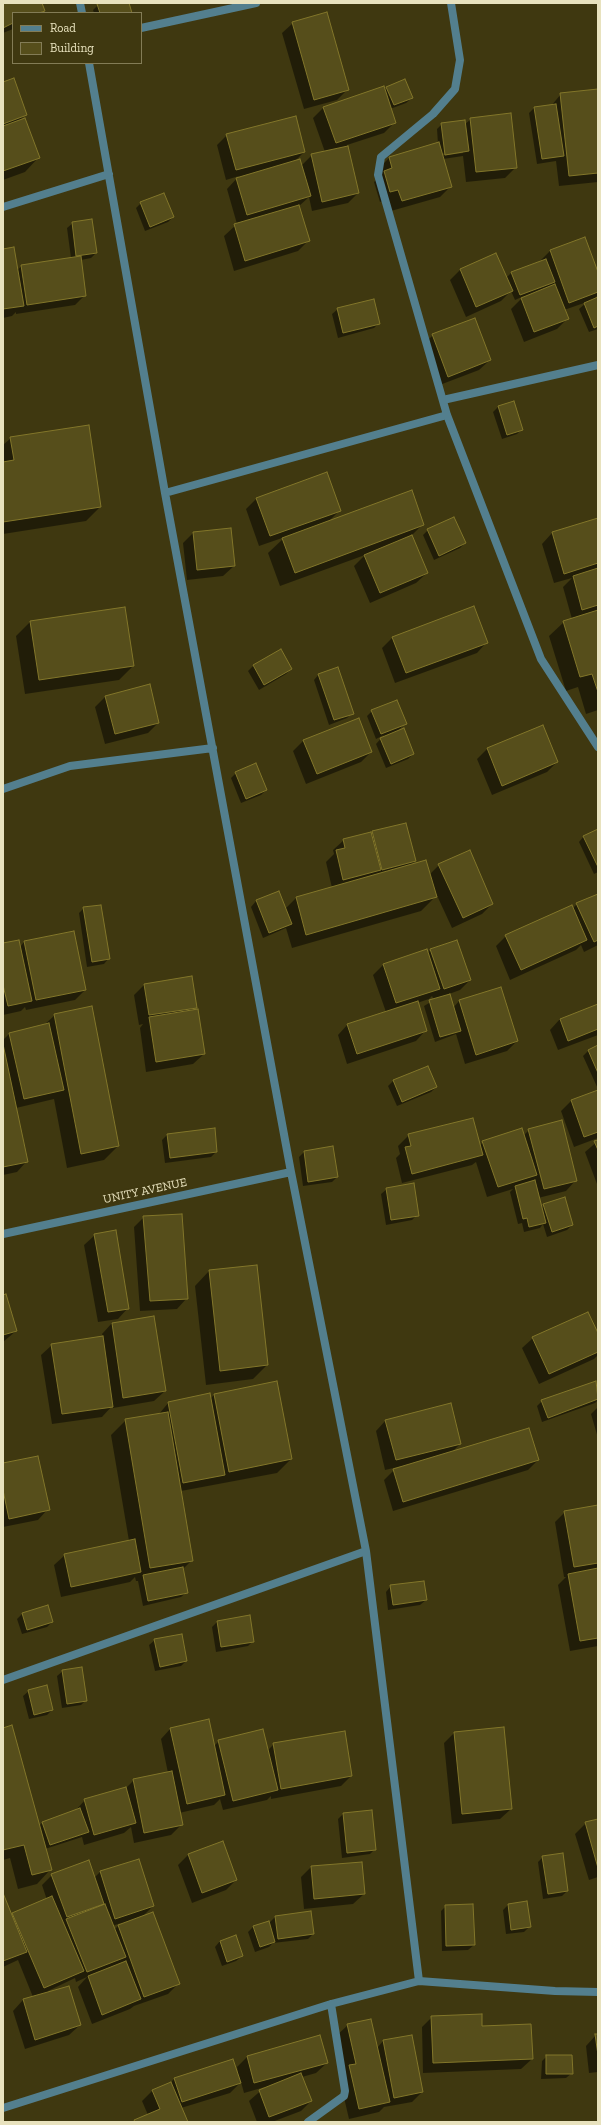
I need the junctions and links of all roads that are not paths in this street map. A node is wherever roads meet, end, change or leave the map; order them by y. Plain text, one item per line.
1 (256, 3) edge
2 (451, 3) edge
3 (142, 28) edge
4 (89, 64) edge
5 (109, 174) junction
6 (3, 207) edge
7 (598, 365) edge
8 (443, 400) junction
9 (447, 415) junction
10 (165, 494) junction
11 (213, 748) junction
12 (598, 748) edge
13 (3, 789) edge
14 (291, 1172) junction
15 (3, 1234) edge
16 (366, 1551) junction
17 (3, 1680) edge
18 (419, 1981) junction
19 (598, 1992) edge
20 (331, 2004) junction
21 (3, 2108) edge
22 (308, 2122) edge

1 - 3 street
2 - 8 street
4 - 5 street
5 - 6 street
5 - 10 street
7 - 8 street
8 - 9 street
9 - 10 street
9 - 12 street
10 - 11 street
11 - 13 street
11 - 14 street
14 - 15 street, UNITY AVENUE
14 - 16 street
16 - 17 street
16 - 18 street
18 - 19 street
18 - 20 street
20 - 21 street
20 - 22 street

